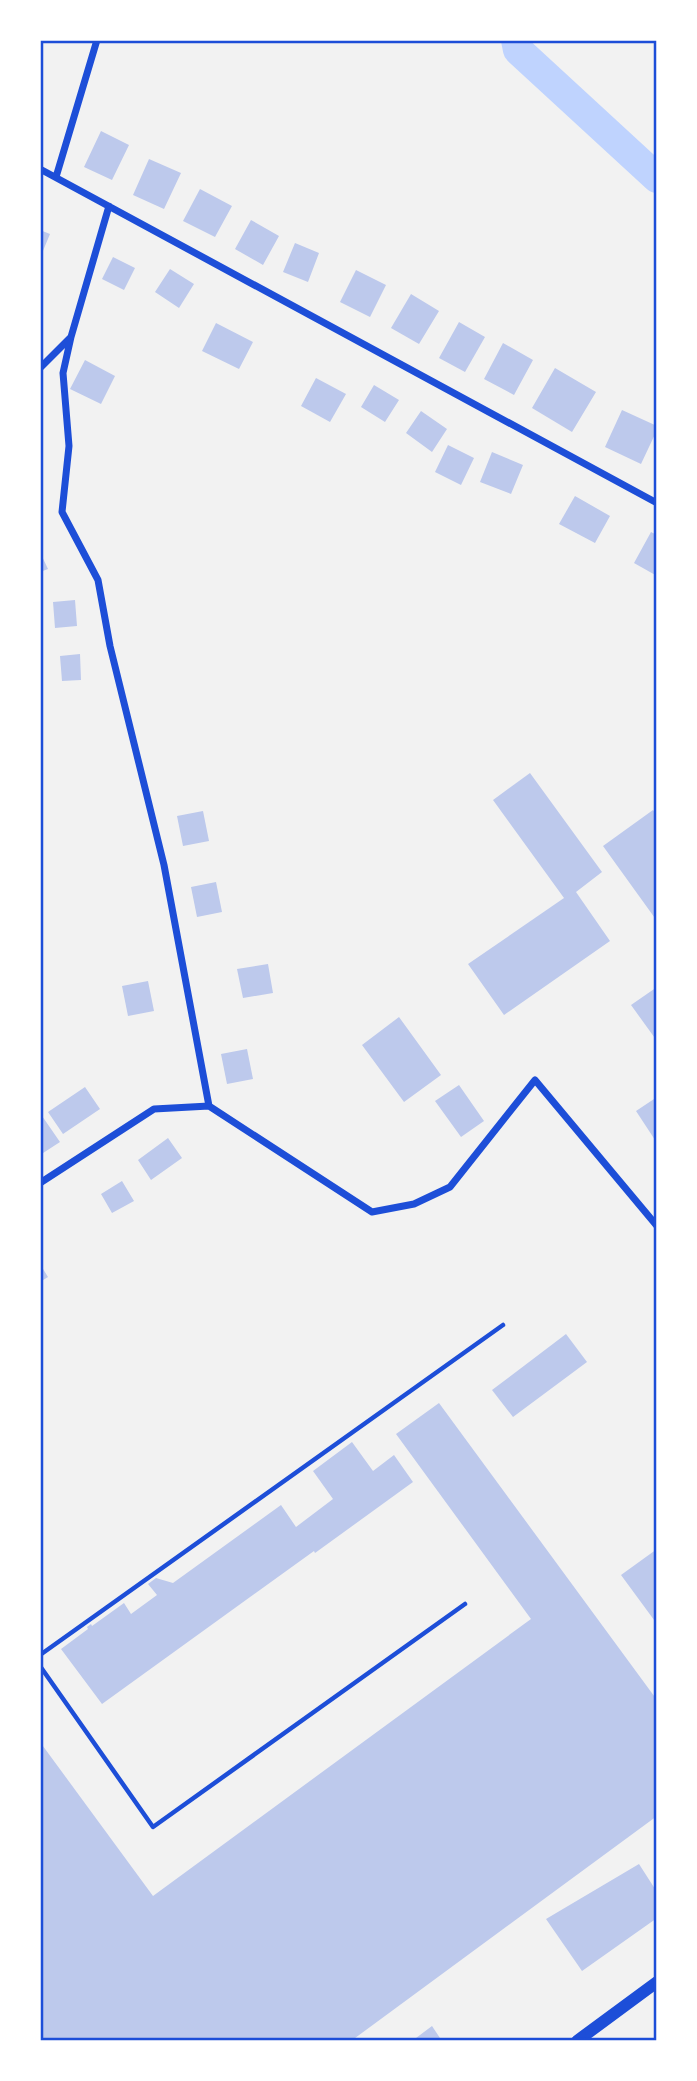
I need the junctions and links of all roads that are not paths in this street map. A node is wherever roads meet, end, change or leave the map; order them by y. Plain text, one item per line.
1 (97, 40) edge
2 (40, 169) edge
3 (56, 177) junction
4 (109, 206) junction
5 (71, 337) junction
6 (40, 368) edge
7 (657, 503) edge
8 (209, 1106) junction
9 (40, 1183) edge
10 (657, 1226) edge
11 (503, 1325) dead end
12 (465, 1604) dead end
13 (40, 1655) edge
14 (40, 1666) edge
15 (657, 1982) edge
16 (577, 2041) edge

1 - 3 street
2 - 3 street
3 - 4 street
4 - 5 street
4 - 7 street
5 - 6 street
5 - 8 street
8 - 9 street
8 - 10 street
11 - 13 lane
12 - 14 lane
15 - 16 main road

